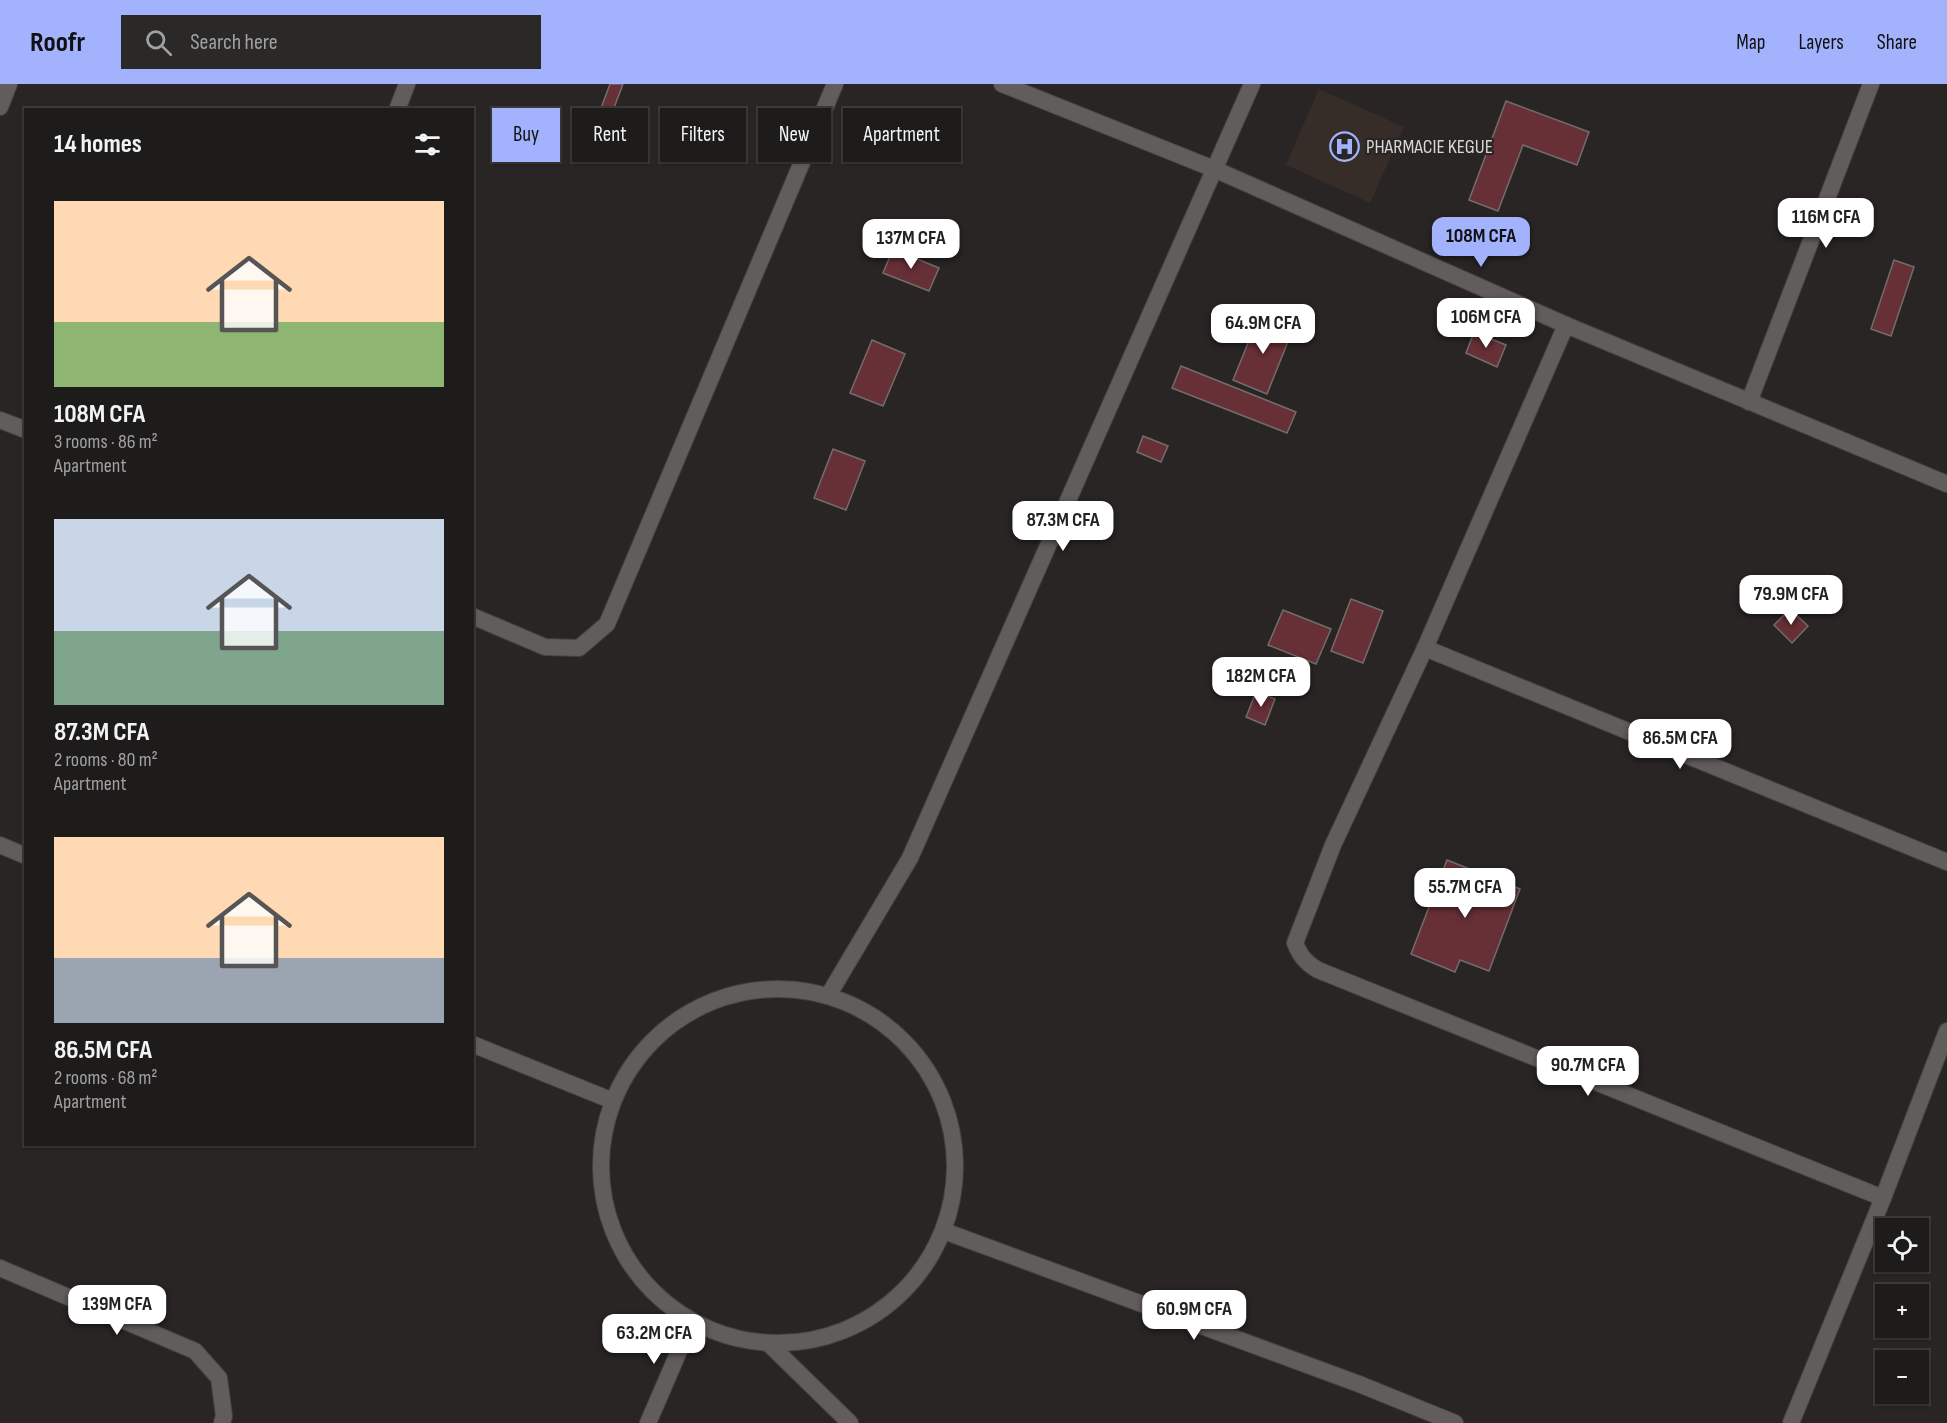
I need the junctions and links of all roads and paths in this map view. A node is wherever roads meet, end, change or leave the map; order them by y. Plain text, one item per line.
1 (9, 84) edge
2 (407, 84) edge
3 (835, 84) edge
4 (1002, 84) edge
5 (1252, 84) edge
6 (1871, 84) edge
7 (0, 107) edge
8 (398, 108) edge
9 (1214, 169) junction
10 (1566, 325) junction
11 (1749, 402) junction
12 (0, 420) edge
13 (24, 429) edge
14 (1947, 484) edge
15 (474, 617) edge
16 (1425, 648) junction
17 (0, 845) edge
18 (24, 855) edge
19 (1947, 862) edge
20 (828, 996) junction
21 (1947, 1031) edge
22 (474, 1045) edge
23 (613, 1101) junction
24 (1883, 1198) junction
25 (944, 1231) junction
26 (0, 1268) edge
27 (692, 1321) junction
28 (768, 1343) junction
29 (222, 1423) edge
30 (648, 1423) edge
31 (850, 1423) edge
32 (1455, 1423) edge
33 (1791, 1423) edge

1 - 7 street
2 - 8 street
3 - 15 street
4 - 9 street
5 - 9 street
6 - 11 street
9 - 10 street
9 - 20 street
10 - 11 street
10 - 16 street
11 - 14 street
12 - 13 street
16 - 19 street
16 - 24 street
17 - 18 street
20 - 23 street
20 - 25 street
21 - 24 street
22 - 23 street
23 - 27 street
24 - 33 street
25 - 28 street
25 - 32 street
26 - 29 street
27 - 28 street
27 - 30 street
28 - 31 street

